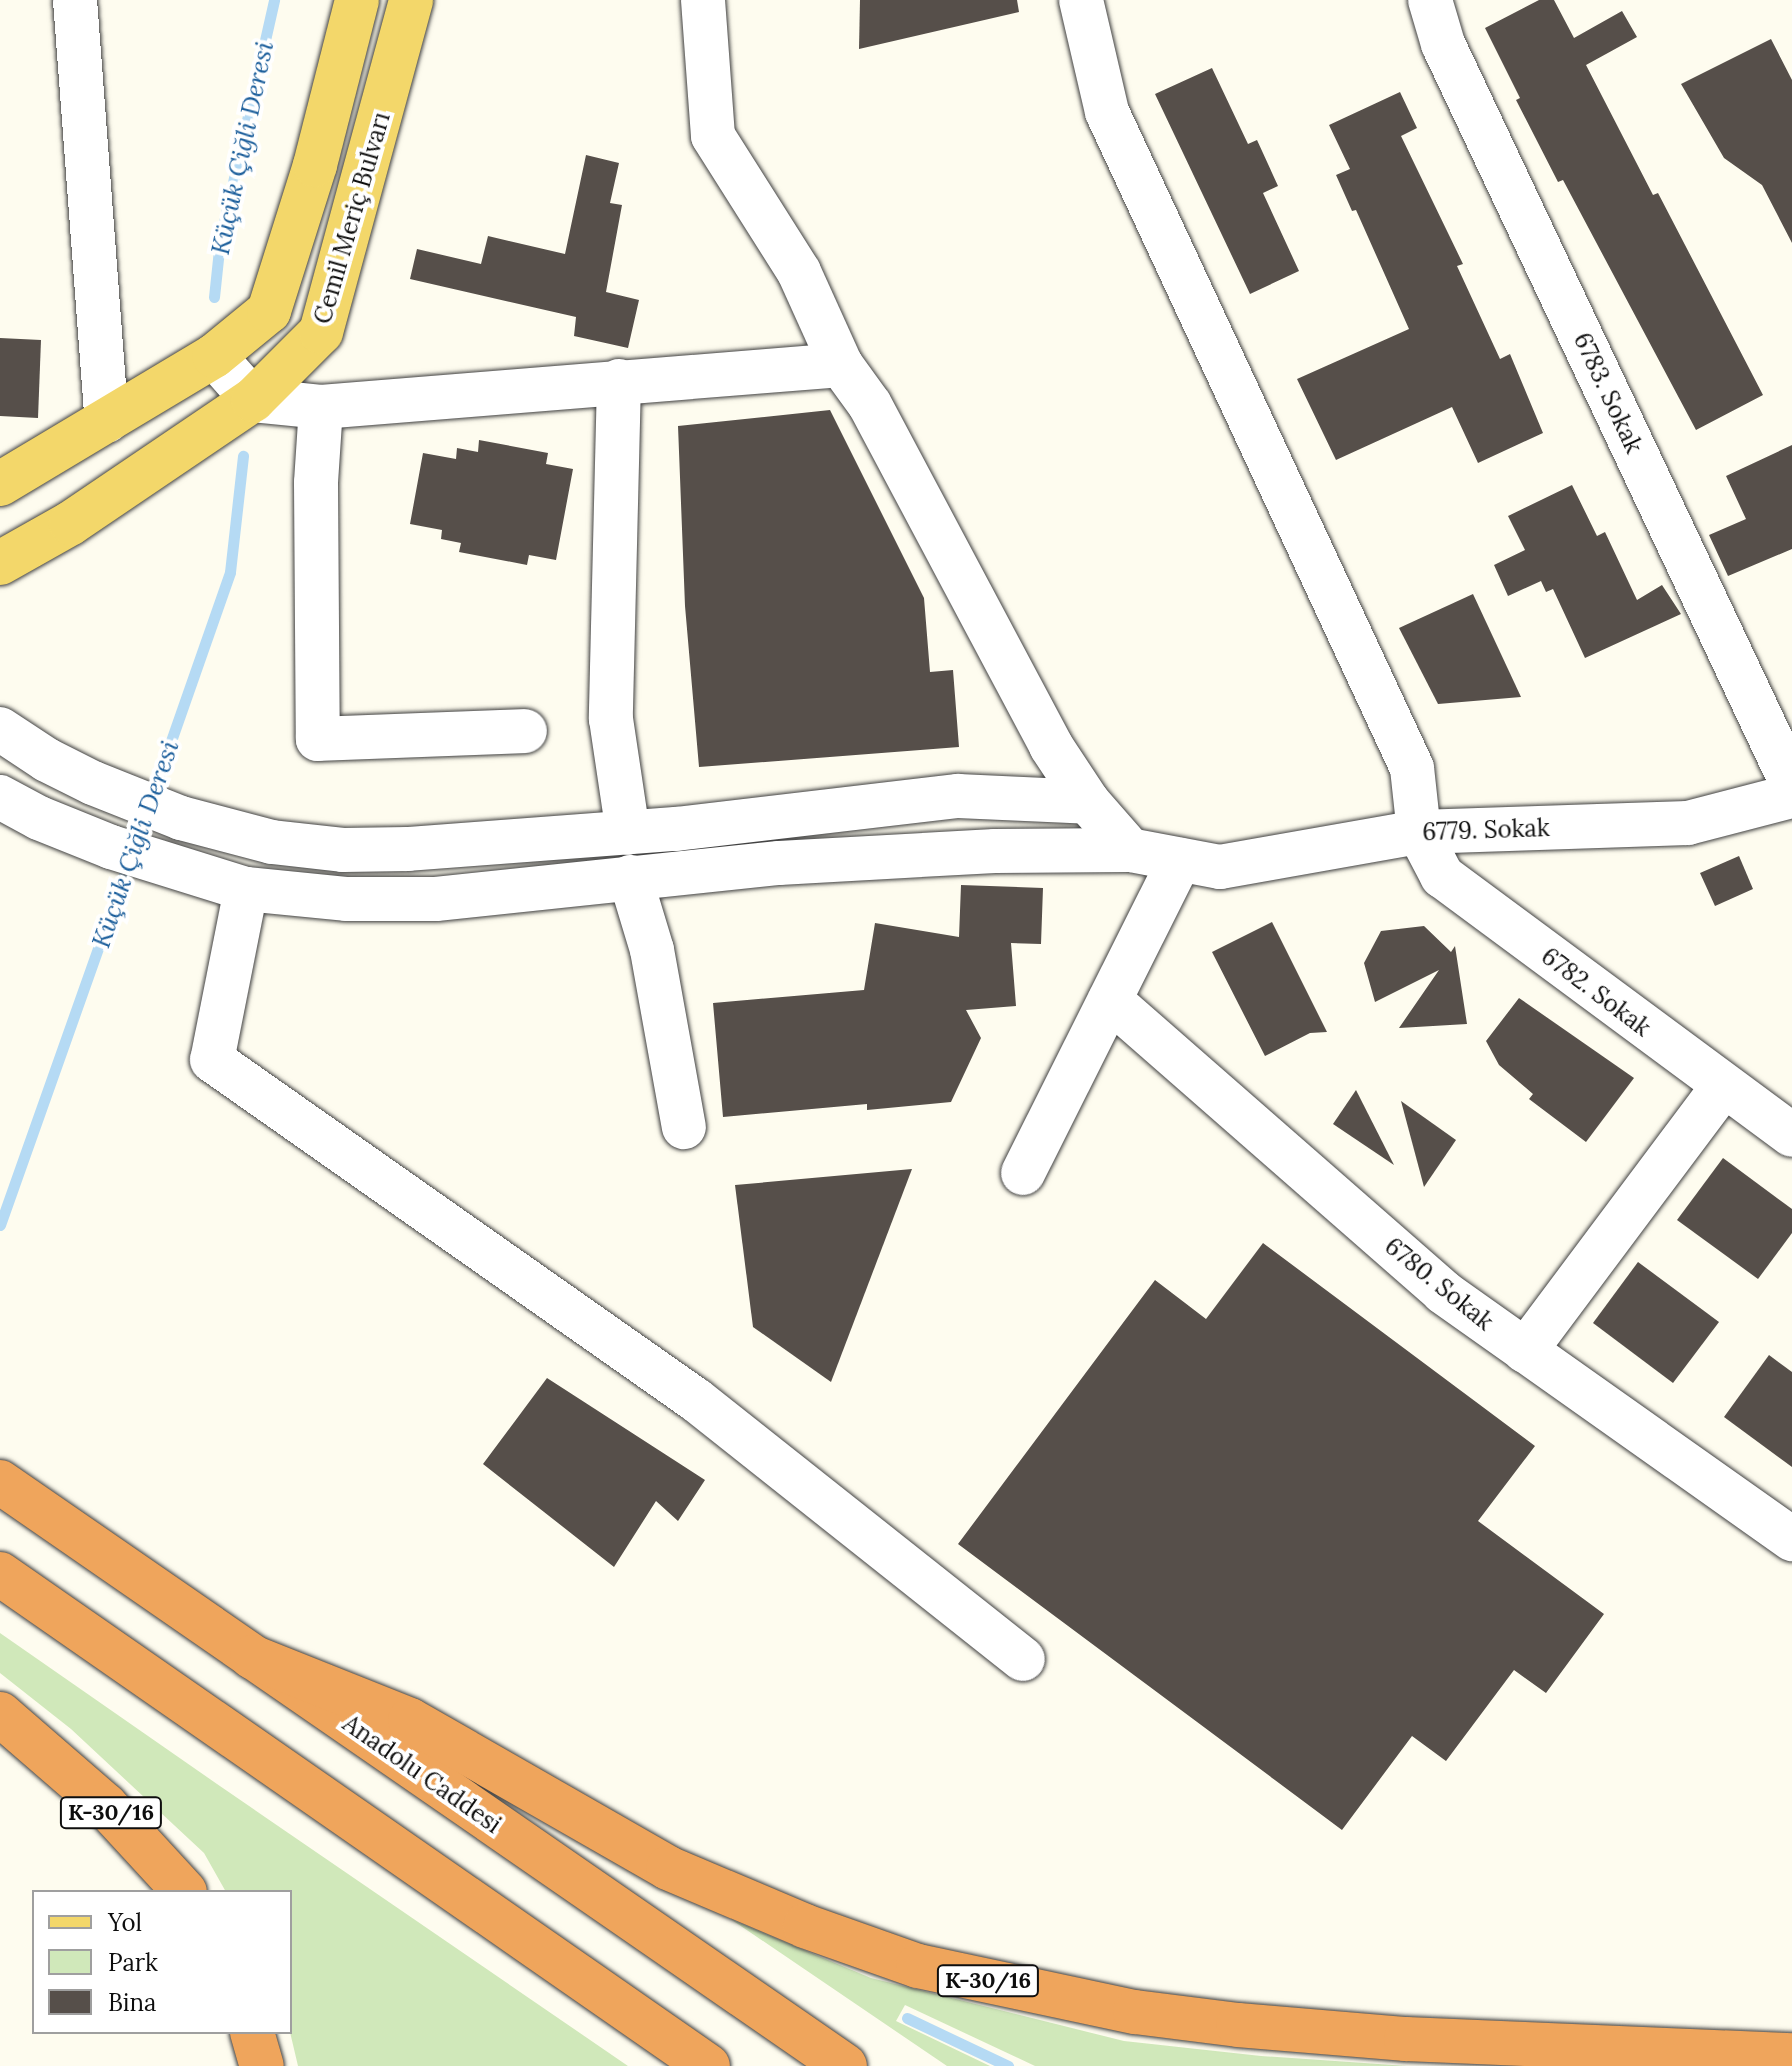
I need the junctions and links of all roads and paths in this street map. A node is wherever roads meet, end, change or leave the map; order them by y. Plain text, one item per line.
1 (75, 0) edge
2 (357, 0) edge
3 (411, 0) edge
4 (703, 0) edge
5 (1081, 0) edge
6 (1430, 0) edge
7 (214, 356) junction
8 (841, 365) junction
9 (619, 381) junction
10 (253, 400) junction
11 (321, 407) junction
12 (107, 421) junction
13 (0, 484) edge
14 (0, 563) edge
15 (0, 729) edge
16 (525, 731) dead end
17 (1792, 784) edge
18 (1792, 796) edge
19 (0, 797) edge
20 (1088, 802) junction
21 (1419, 832) junction
22 (628, 833) junction
23 (1130, 850) junction
24 (1180, 860) junction
25 (630, 877) junction
26 (246, 889) junction
27 (1110, 1000) junction
28 (1723, 1086) junction
29 (684, 1127) dead end
30 (1792, 1135) edge
31 (1023, 1173) dead end
32 (1525, 1351) junction
33 (2, 1482) edge
34 (1792, 1539) edge
35 (0, 1574) edge
36 (252, 1657) junction
37 (1023, 1659) dead end
38 (16, 1726) edge
39 (183, 1890) edge
40 (253, 2034) edge
41 (1792, 2055) edge
42 (262, 2066) edge
43 (708, 2066) edge
44 (845, 2066) edge

1 - 12 street
2 - 7 main road
3 - 10 main road, Cemil Meriç Bulvarı
4 - 8 street
5 - 21 street
6 - 17 street, 6783. Sokak
7 - 10 street
7 - 12 main road
8 - 9 street
8 - 20 street
9 - 11 street
9 - 22 street
10 - 11 street
10 - 14 main road, Cemil Meriç Bulvarı
11 - 16 street
12 - 13 main road
15 - 22 street
18 - 21 street, 6779. Sokak
19 - 26 street, 6779. Sokak
20 - 22 street
20 - 23 street
21 - 24 street, 6779. Sokak
21 - 28 street, 6782. Sokak
23 - 24 street, 6779. Sokak
23 - 25 street, 6779. Sokak
24 - 27 street
25 - 26 street, 6779. Sokak
25 - 29 street
26 - 37 street
27 - 31 street
27 - 32 street, 6780. Sokak
28 - 30 street, 6782. Sokak
28 - 32 street
32 - 34 street, 6780. Sokak
33 - 36 highway, Anadolu Caddesi
35 - 43 highway
36 - 41 highway, K-30/16
36 - 44 highway, Anadolu Caddesi
38 - 39 highway, K-30/16
40 - 42 highway

